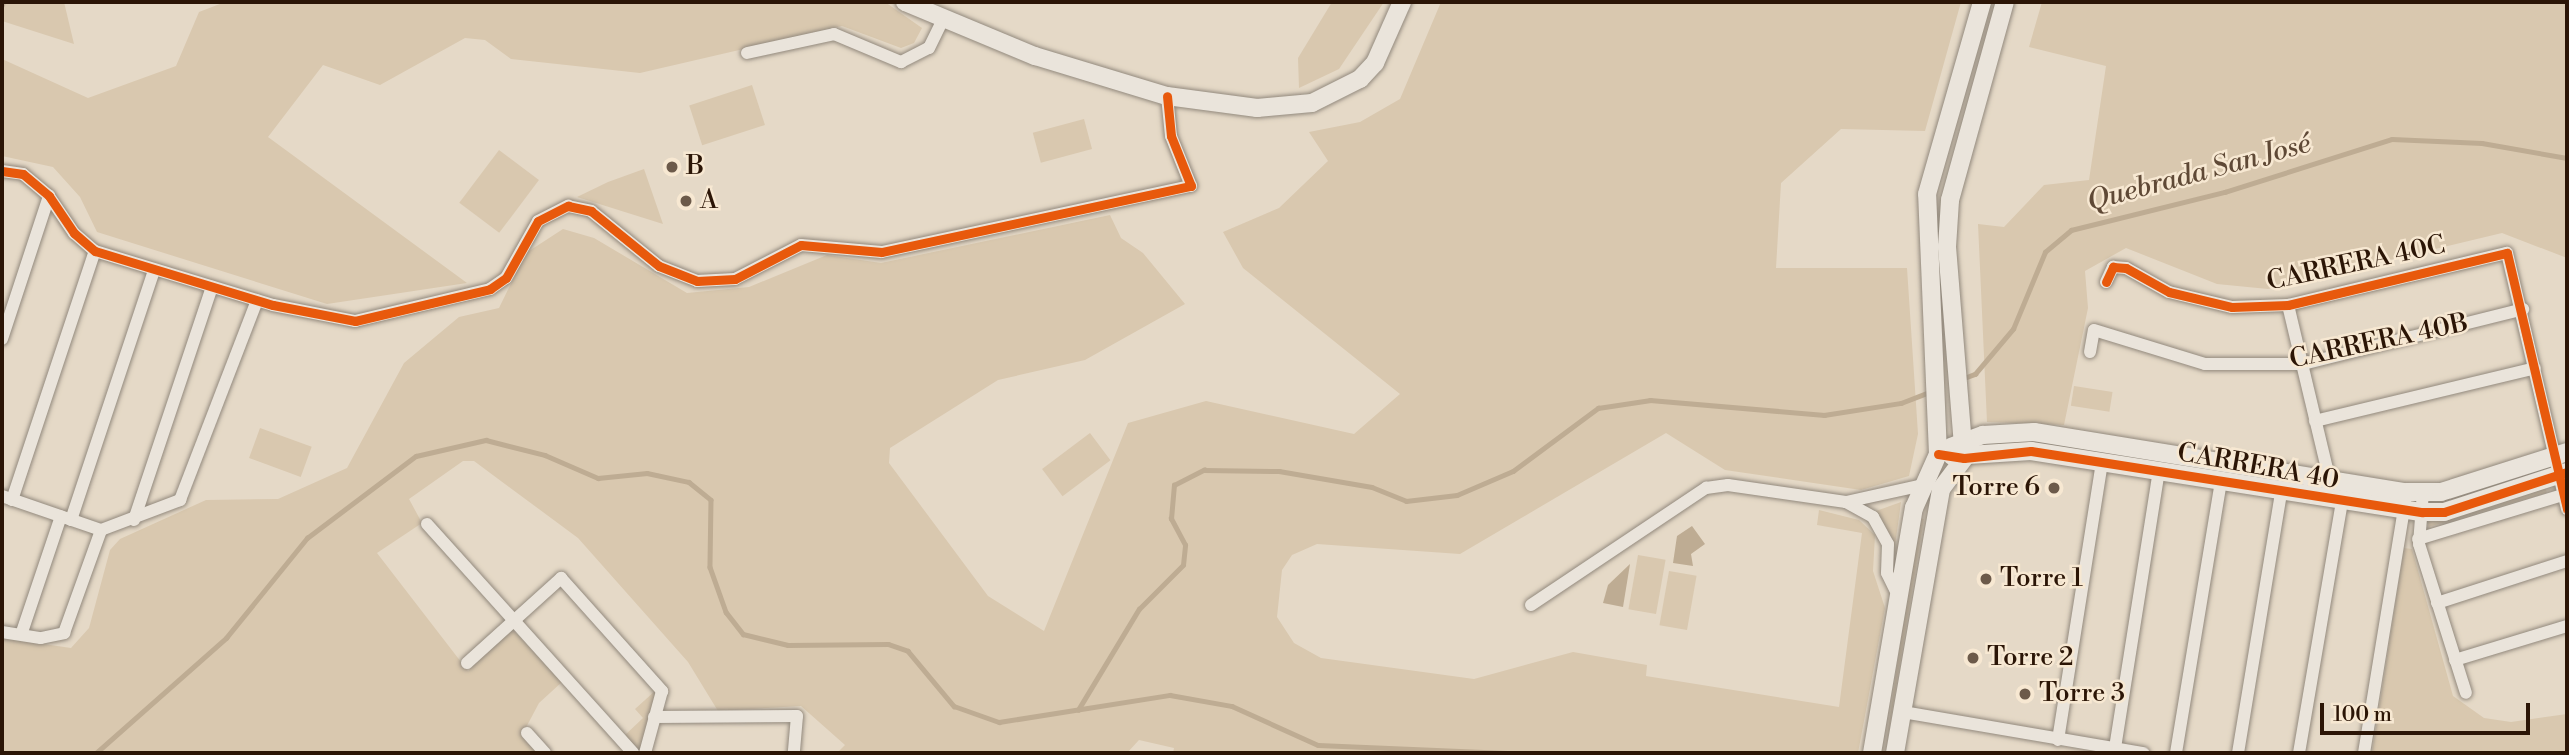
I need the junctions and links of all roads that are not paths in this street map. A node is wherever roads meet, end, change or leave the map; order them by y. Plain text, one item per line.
1 (905, 2) edge
2 (1402, 2) edge
3 (1982, 2) edge
4 (2005, 2) edge
5 (942, 22) junction
6 (747, 53) dead end
7 (1167, 96) junction
8 (2, 171) edge
9 (49, 196) junction
10 (95, 251) junction
11 (154, 270) junction
12 (2106, 282) dead end
13 (212, 286) junction
14 (257, 300) junction
15 (2288, 305) junction
16 (2523, 309) junction
17 (2, 339) edge
18 (2090, 352) dead end
19 (2303, 364) junction
20 (2535, 368) junction
21 (2315, 421) junction
22 (1960, 441) junction
23 (1938, 454) junction
24 (2559, 454) edge
25 (2102, 462) junction
26 (2159, 471) junction
27 (2562, 474) edge
28 (2330, 481) junction
29 (2221, 482) junction
30 (1919, 486) junction
31 (2281, 492) junction
32 (2415, 492) junction
33 (2563, 495) junction
34 (5, 499) edge
35 (1846, 502) junction
36 (2342, 502) junction
37 (2567, 509) edge
38 (2413, 512) junction
39 (66, 518) junction
40 (134, 520) junction
41 (427, 524) dead end
42 (101, 530) junction
43 (2418, 539) junction
44 (2567, 561) edge
45 (1900, 599) junction
46 (2437, 603) junction
47 (1531, 605) dead end
48 (513, 622) junction
49 (2567, 626) edge
50 (2, 632) edge
51 (22, 632) junction
52 (2455, 660) junction
53 (467, 663) dead end
54 (2466, 693) dead end
55 (1903, 712) junction
56 (654, 717) junction
57 (527, 733) dead end
58 (2058, 740) junction
59 (2115, 748) junction
60 (545, 753) edge
61 (633, 753) edge
62 (645, 753) edge
63 (794, 753) edge
64 (1872, 753) edge
65 (1895, 753) edge
66 (2144, 753) edge
67 (2176, 753) edge
68 (2238, 753) edge
69 (2299, 753) edge
70 (2364, 753) edge

1 - 5 street
2 - 7 street
3 - 23 street
4 - 22 street
5 - 6 street
5 - 7 street
7 - 14 street
8 - 9 street
9 - 10 street
9 - 17 street
10 - 11 street
10 - 34 street
11 - 13 street
11 - 39 street
12 - 15 street, CARRERA 40C
13 - 14 street
13 - 40 street
14 - 40 street
15 - 16 street, CARRERA 40C
15 - 19 street
16 - 19 street, CARRERA 40B
16 - 20 street
18 - 19 street, CARRERA 40B
19 - 21 street
20 - 21 street
20 - 24 street
21 - 28 street
22 - 23 street, CARRERA 40
22 - 25 street, CARRERA 40
22 - 28 street, CARRERA 40
22 - 55 street
23 - 30 street
24 - 27 street
24 - 32 street, CARRERA 40
25 - 26 street, CARRERA 40
25 - 58 street
26 - 29 street, CARRERA 40
26 - 59 street
27 - 33 street
27 - 38 street, CARRERA 40
28 - 32 street, CARRERA 40
29 - 31 street, CARRERA 40
29 - 67 street
30 - 35 street
30 - 45 street
31 - 36 street, CARRERA 40
31 - 68 street
32 - 38 street
33 - 37 street
33 - 43 street
34 - 39 street
35 - 45 street
35 - 47 street
36 - 38 street, CARRERA 40
36 - 69 street
38 - 43 street
38 - 70 street
39 - 42 street
39 - 51 street
40 - 42 street
41 - 48 street
42 - 51 street
43 - 46 street
44 - 46 street
45 - 64 street
46 - 52 street
48 - 53 street
48 - 56 street
48 - 61 street
49 - 52 street
50 - 51 street
52 - 54 street
55 - 58 street
55 - 65 street
56 - 62 street
56 - 63 street
57 - 60 street
58 - 59 street
59 - 66 street

